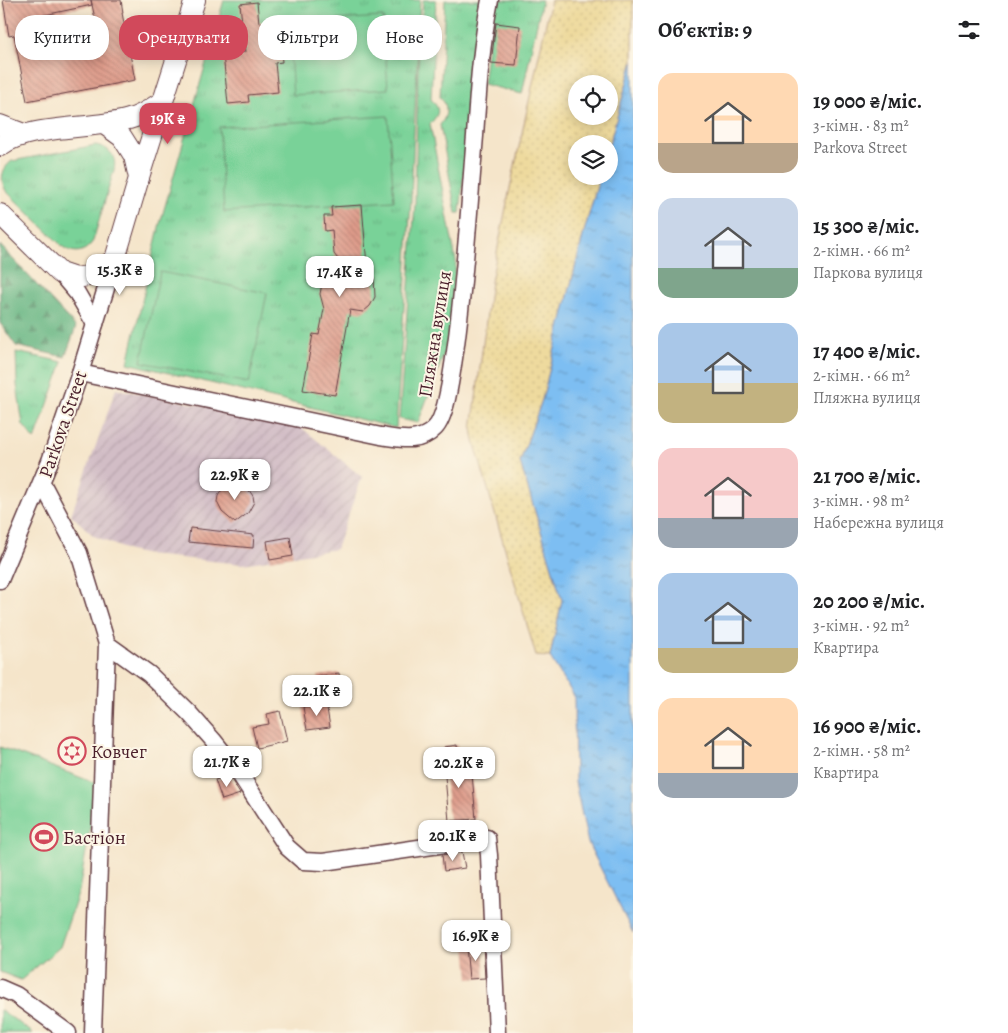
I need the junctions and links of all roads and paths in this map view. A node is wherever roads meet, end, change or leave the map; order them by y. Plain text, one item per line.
1 (195, 0) edge
2 (490, 0) edge
3 (163, 101) junction
4 (104, 124) junction
5 (0, 125) edge
6 (24, 134) junction
7 (0, 146) edge
8 (139, 178) junction
9 (0, 214) edge
10 (115, 259) junction
11 (60, 273) junction
12 (95, 324) junction
13 (80, 373) junction
14 (42, 483) junction
15 (0, 580) edge
16 (107, 644) junction
17 (0, 988) edge
18 (68, 1033) edge
19 (93, 1033) edge
20 (497, 1033) edge

1 - 3 street
2 - 13 street, Пляжна вулиця
3 - 4 street
3 - 8 street
4 - 6 street
4 - 8 street
5 - 6 street
6 - 7 street
8 - 10 street
9 - 11 street
10 - 11 street
10 - 12 street, Parkova Street
11 - 12 street
12 - 13 street, Parkova Street
13 - 14 street, Parkova Street
14 - 15 street, Parkova Street
14 - 16 street
16 - 19 street
16 - 20 street
17 - 18 street

